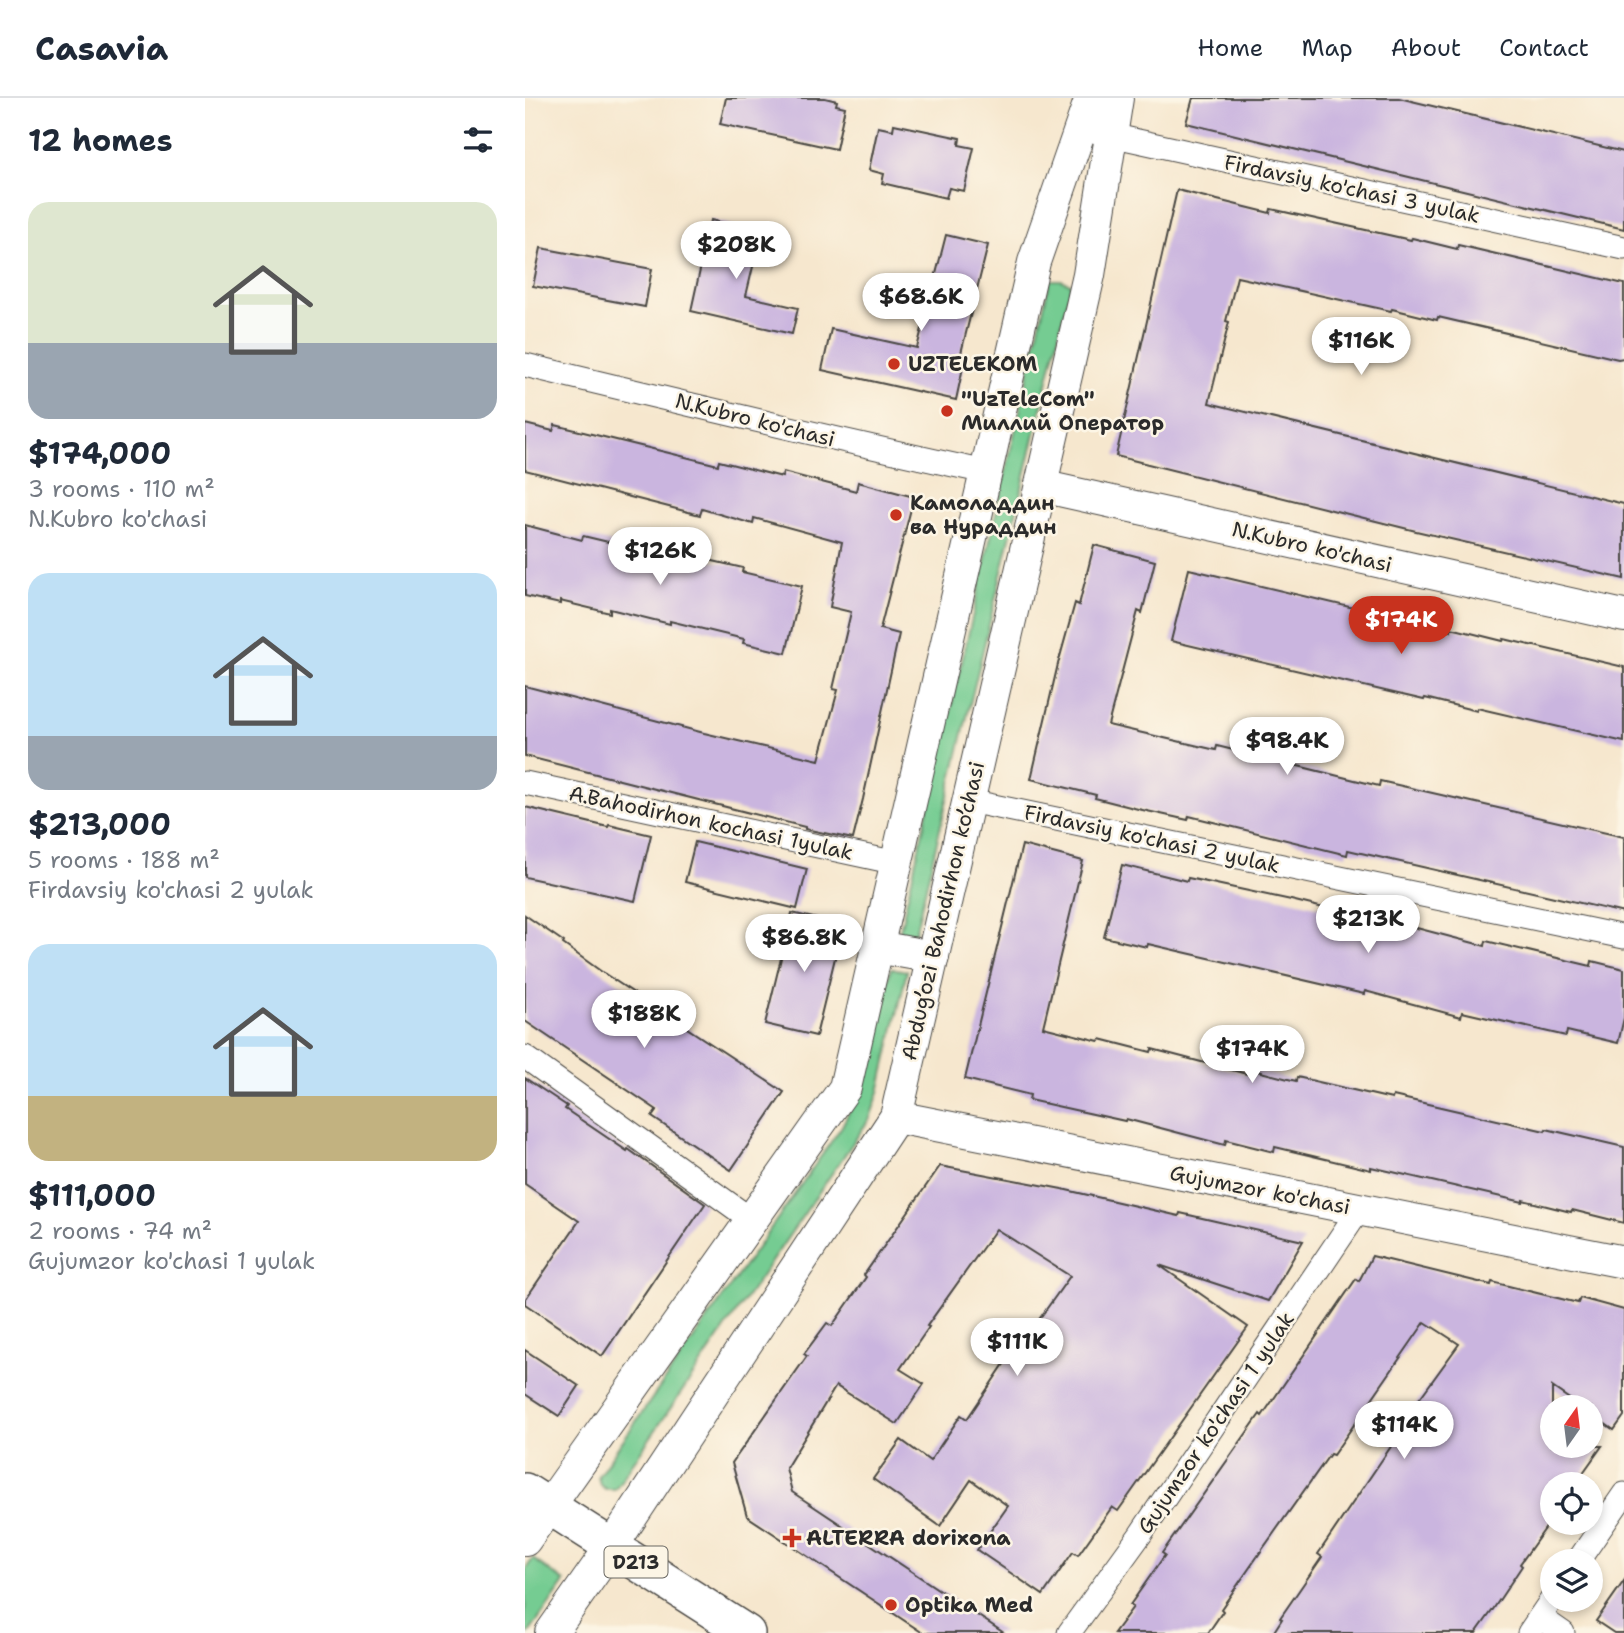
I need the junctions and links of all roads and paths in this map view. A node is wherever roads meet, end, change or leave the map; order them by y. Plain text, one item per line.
1 (1091, 98) edge
2 (1117, 98) edge
3 (1080, 129) junction
4 (1111, 136) junction
5 (1624, 248) edge
6 (525, 365) edge
7 (986, 472) junction
8 (1041, 486) junction
9 (1624, 617) edge
10 (525, 783) edge
11 (969, 801) junction
12 (897, 863) junction
13 (1624, 937) edge
14 (877, 947) junction
15 (933, 957) junction
16 (525, 1057) edge
17 (897, 1116) junction
18 (1359, 1210) junction
19 (753, 1221) junction
20 (1624, 1262) edge
21 (1624, 1494) edge
22 (537, 1499) edge
23 (525, 1540) edge
24 (612, 1546) junction
25 (1586, 1549) edge
26 (1540, 1616) edge
27 (551, 1633) edge
28 (747, 1633) edge
29 (1069, 1633) edge
30 (1563, 1633) edge

1 - 3 main road
2 - 4 main road, Abdug’ozi Bahodirhon ko’chasi
3 - 4 street, Firdavsiy ko'chasi 3 yulak
3 - 7 main road
4 - 5 street, Firdavsiy ko'chasi 3 yulak
4 - 8 main road, Abdug’ozi Bahodirhon ko’chasi
6 - 7 street, N.Kubro ko'chasi
7 - 12 main road
8 - 9 main road, N.Kubro ko'chasi
8 - 11 main road, Abdug’ozi Bahodirhon ko’chasi
10 - 12 street, A.Bahodirhon kochasi 1yulak
11 - 13 street, Firdavsiy ko'chasi 2 yulak
11 - 15 main road, Abdug’ozi Bahodirhon ko’chasi
12 - 14 main road
14 - 15 main road
14 - 19 main road
15 - 17 main road, Abdug’ozi Bahodirhon ko’chasi
16 - 19 street
17 - 18 main road, Gujumzor ko'chasi
17 - 24 main road, Abdug’ozi Bahodirhon ko’chasi
18 - 20 main road, Gujumzor ko'chasi
18 - 29 street, Gujumzor ko'chasi 1 yulak
19 - 22 main road
21 - 25 street
22 - 23 main road
22 - 24 main road, D213
24 - 27 main road, Abdug’ozi Bahodirhon ko’chasi
24 - 28 main road, D213
26 - 30 street

